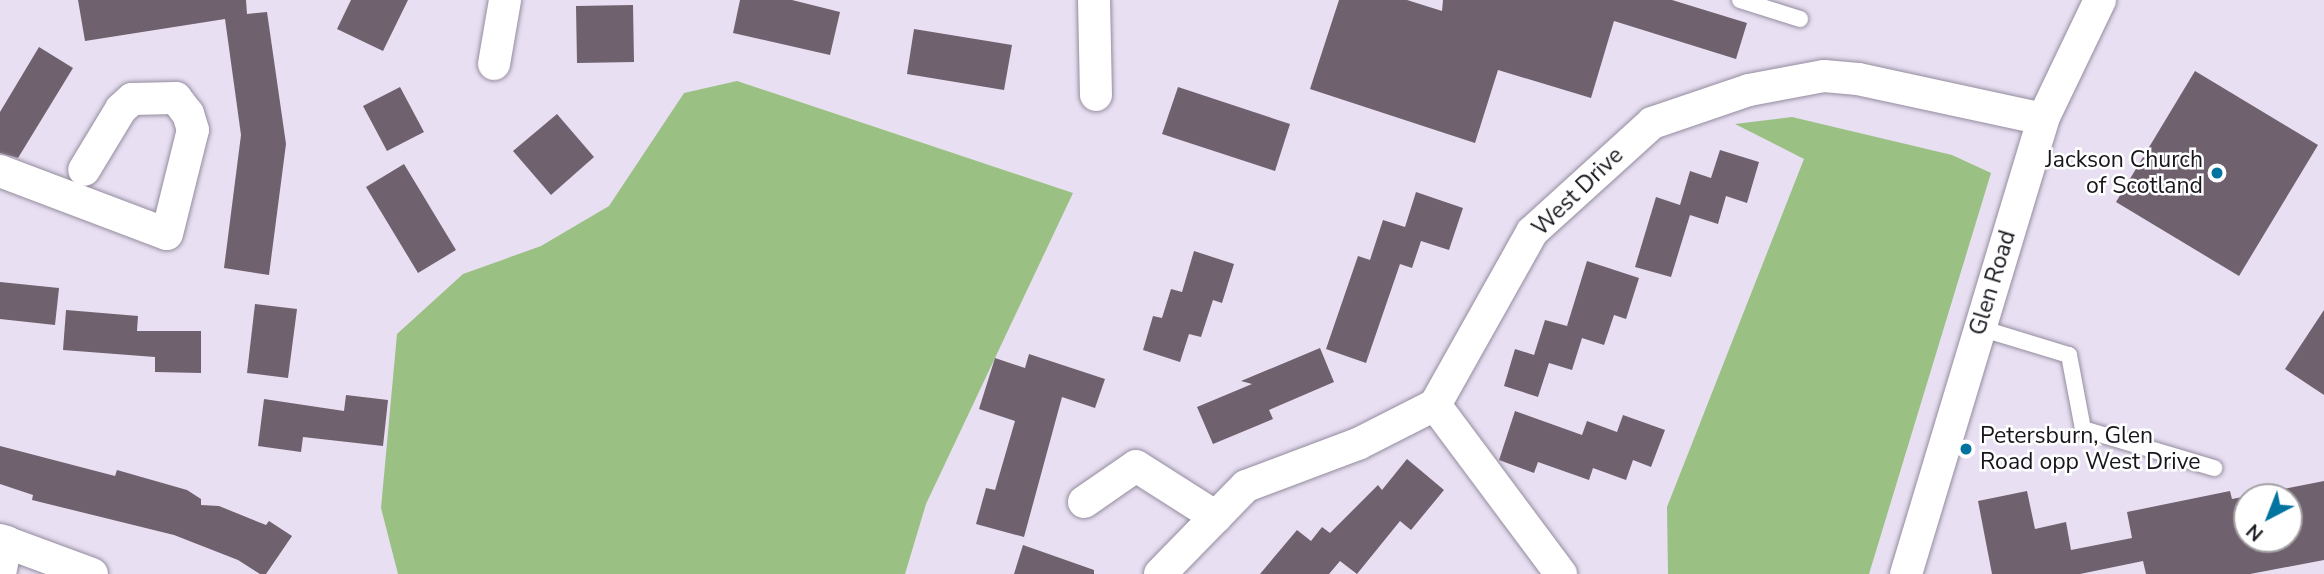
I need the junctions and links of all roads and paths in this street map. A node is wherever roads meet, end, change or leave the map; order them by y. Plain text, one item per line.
1 (505, 0) edge
2 (1094, 0) edge
3 (1740, 0) edge
4 (2099, 0) edge
5 (1800, 19) dead end
6 (494, 64) dead end
7 (1096, 95) dead end
8 (2043, 119) junction
9 (84, 170) dead end
10 (0, 171) edge
11 (1980, 328) junction
12 (1435, 405) junction
13 (2214, 468) dead end
14 (1084, 502) dead end
15 (1216, 517) junction
16 (3, 541) edge
17 (0, 574) edge
18 (92, 574) edge
19 (1160, 574) edge
20 (1561, 574) edge
21 (1906, 574) edge

1 - 6 street
2 - 7 street
3 - 5 lane
4 - 8 street, Glen Road
8 - 11 street, Glen Road
8 - 12 street, West Drive
9 - 10 street
11 - 13 lane
11 - 21 street, Glen Road
12 - 15 street
12 - 20 street
14 - 15 street
15 - 19 street
16 - 17 street
16 - 18 street

